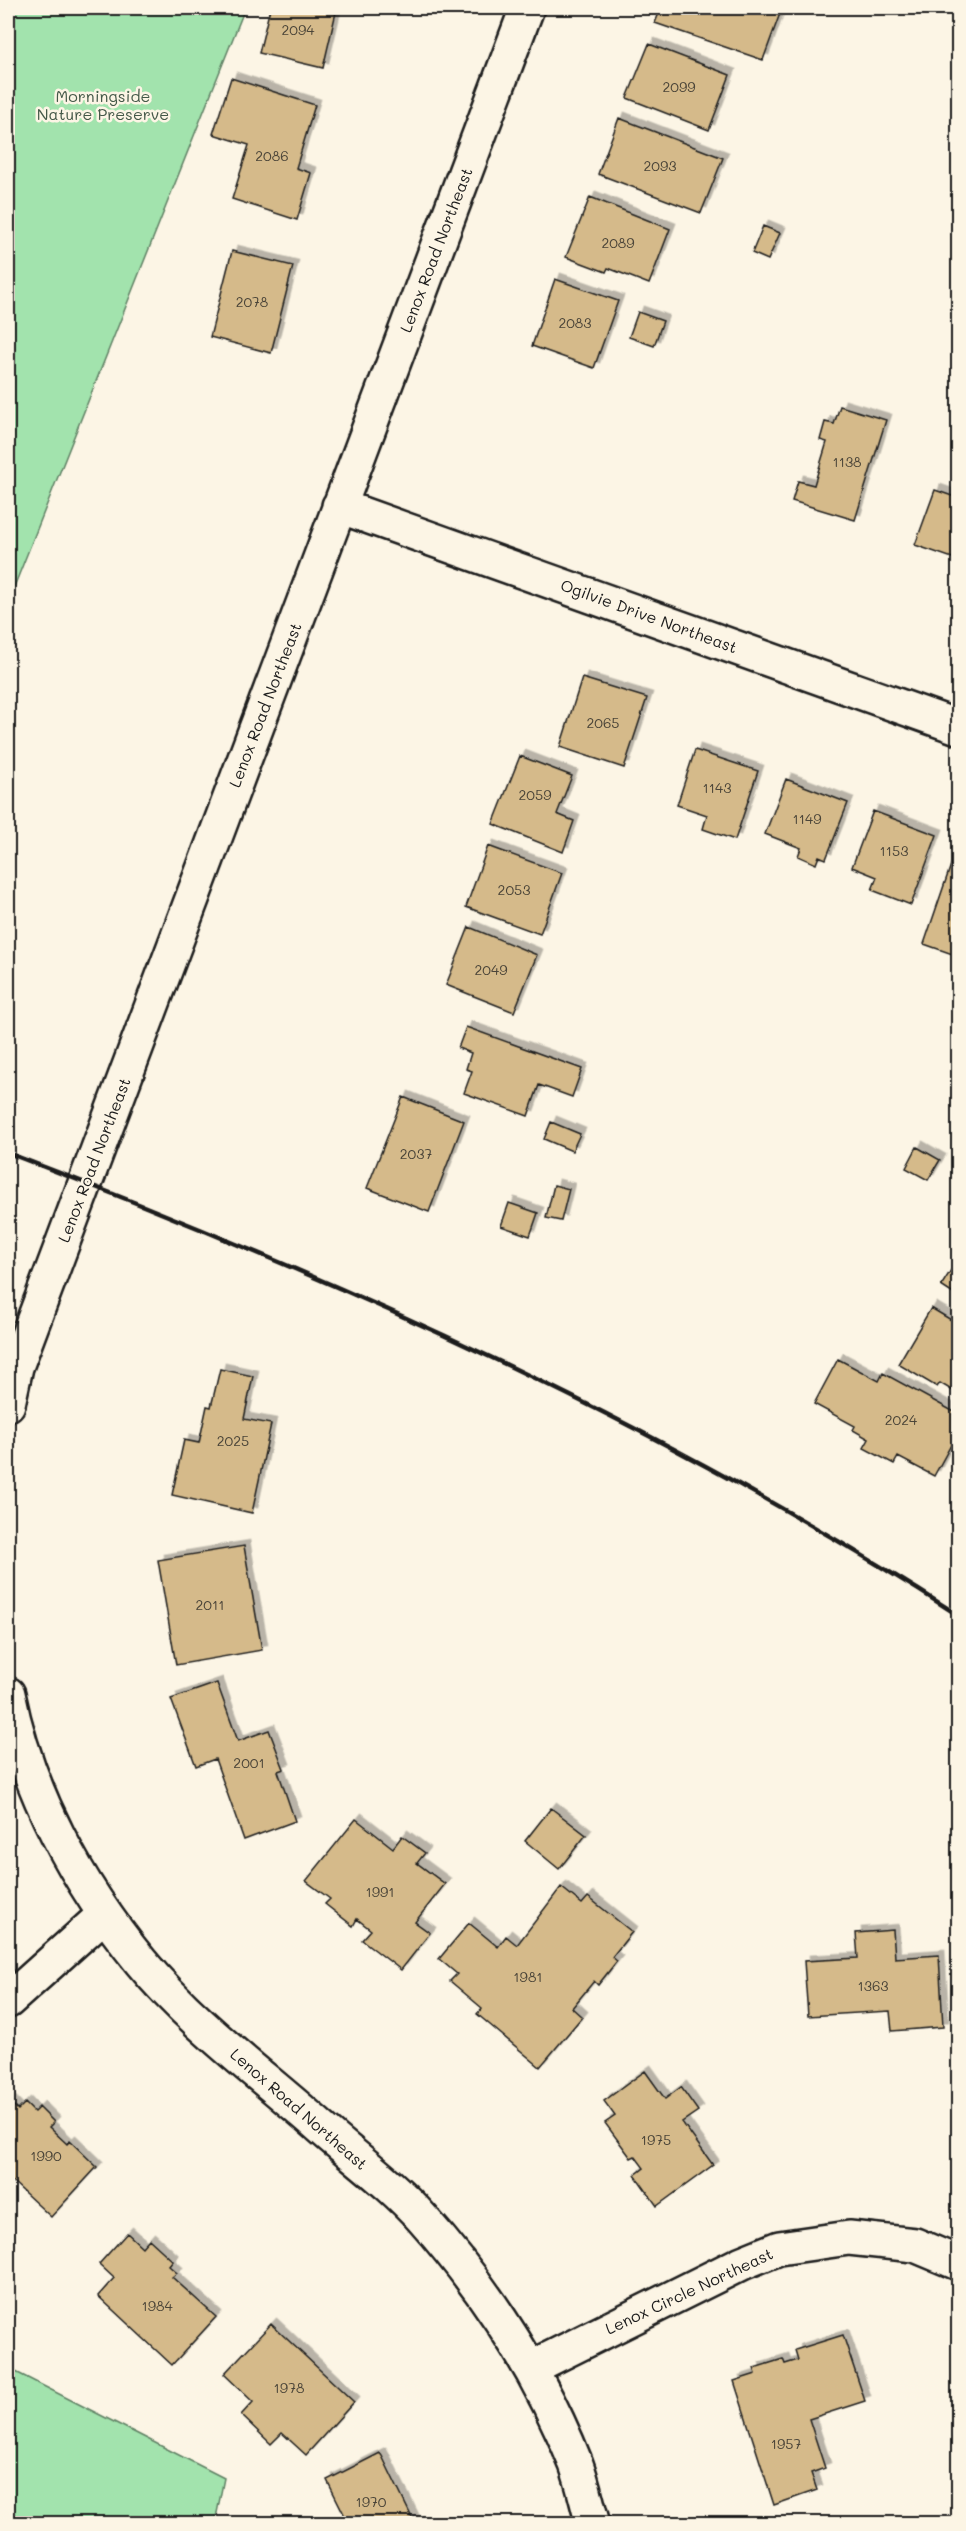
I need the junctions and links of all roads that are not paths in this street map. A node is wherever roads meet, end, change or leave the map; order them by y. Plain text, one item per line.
1 (527, 8) edge
2 (339, 506) junction
3 (958, 727) edge
4 (18, 1332) edge
5 (8, 1404) edge
6 (8, 1694) edge
7 (105, 1914) junction
8 (8, 2001) edge
9 (958, 2263) edge
10 (531, 2368) junction
11 (593, 2523) edge

1 - 2 street, Lenox Road Northeast
2 - 3 street, Ogilvie Drive Northeast
2 - 4 street, Lenox Road Northeast
4 - 5 street, Lenox Road Northeast
6 - 7 street, Lenox Road Northeast
7 - 8 street
7 - 10 street, Lenox Road Northeast
9 - 10 street, Lenox Circle Northeast
10 - 11 street, Lenox Road Northeast

